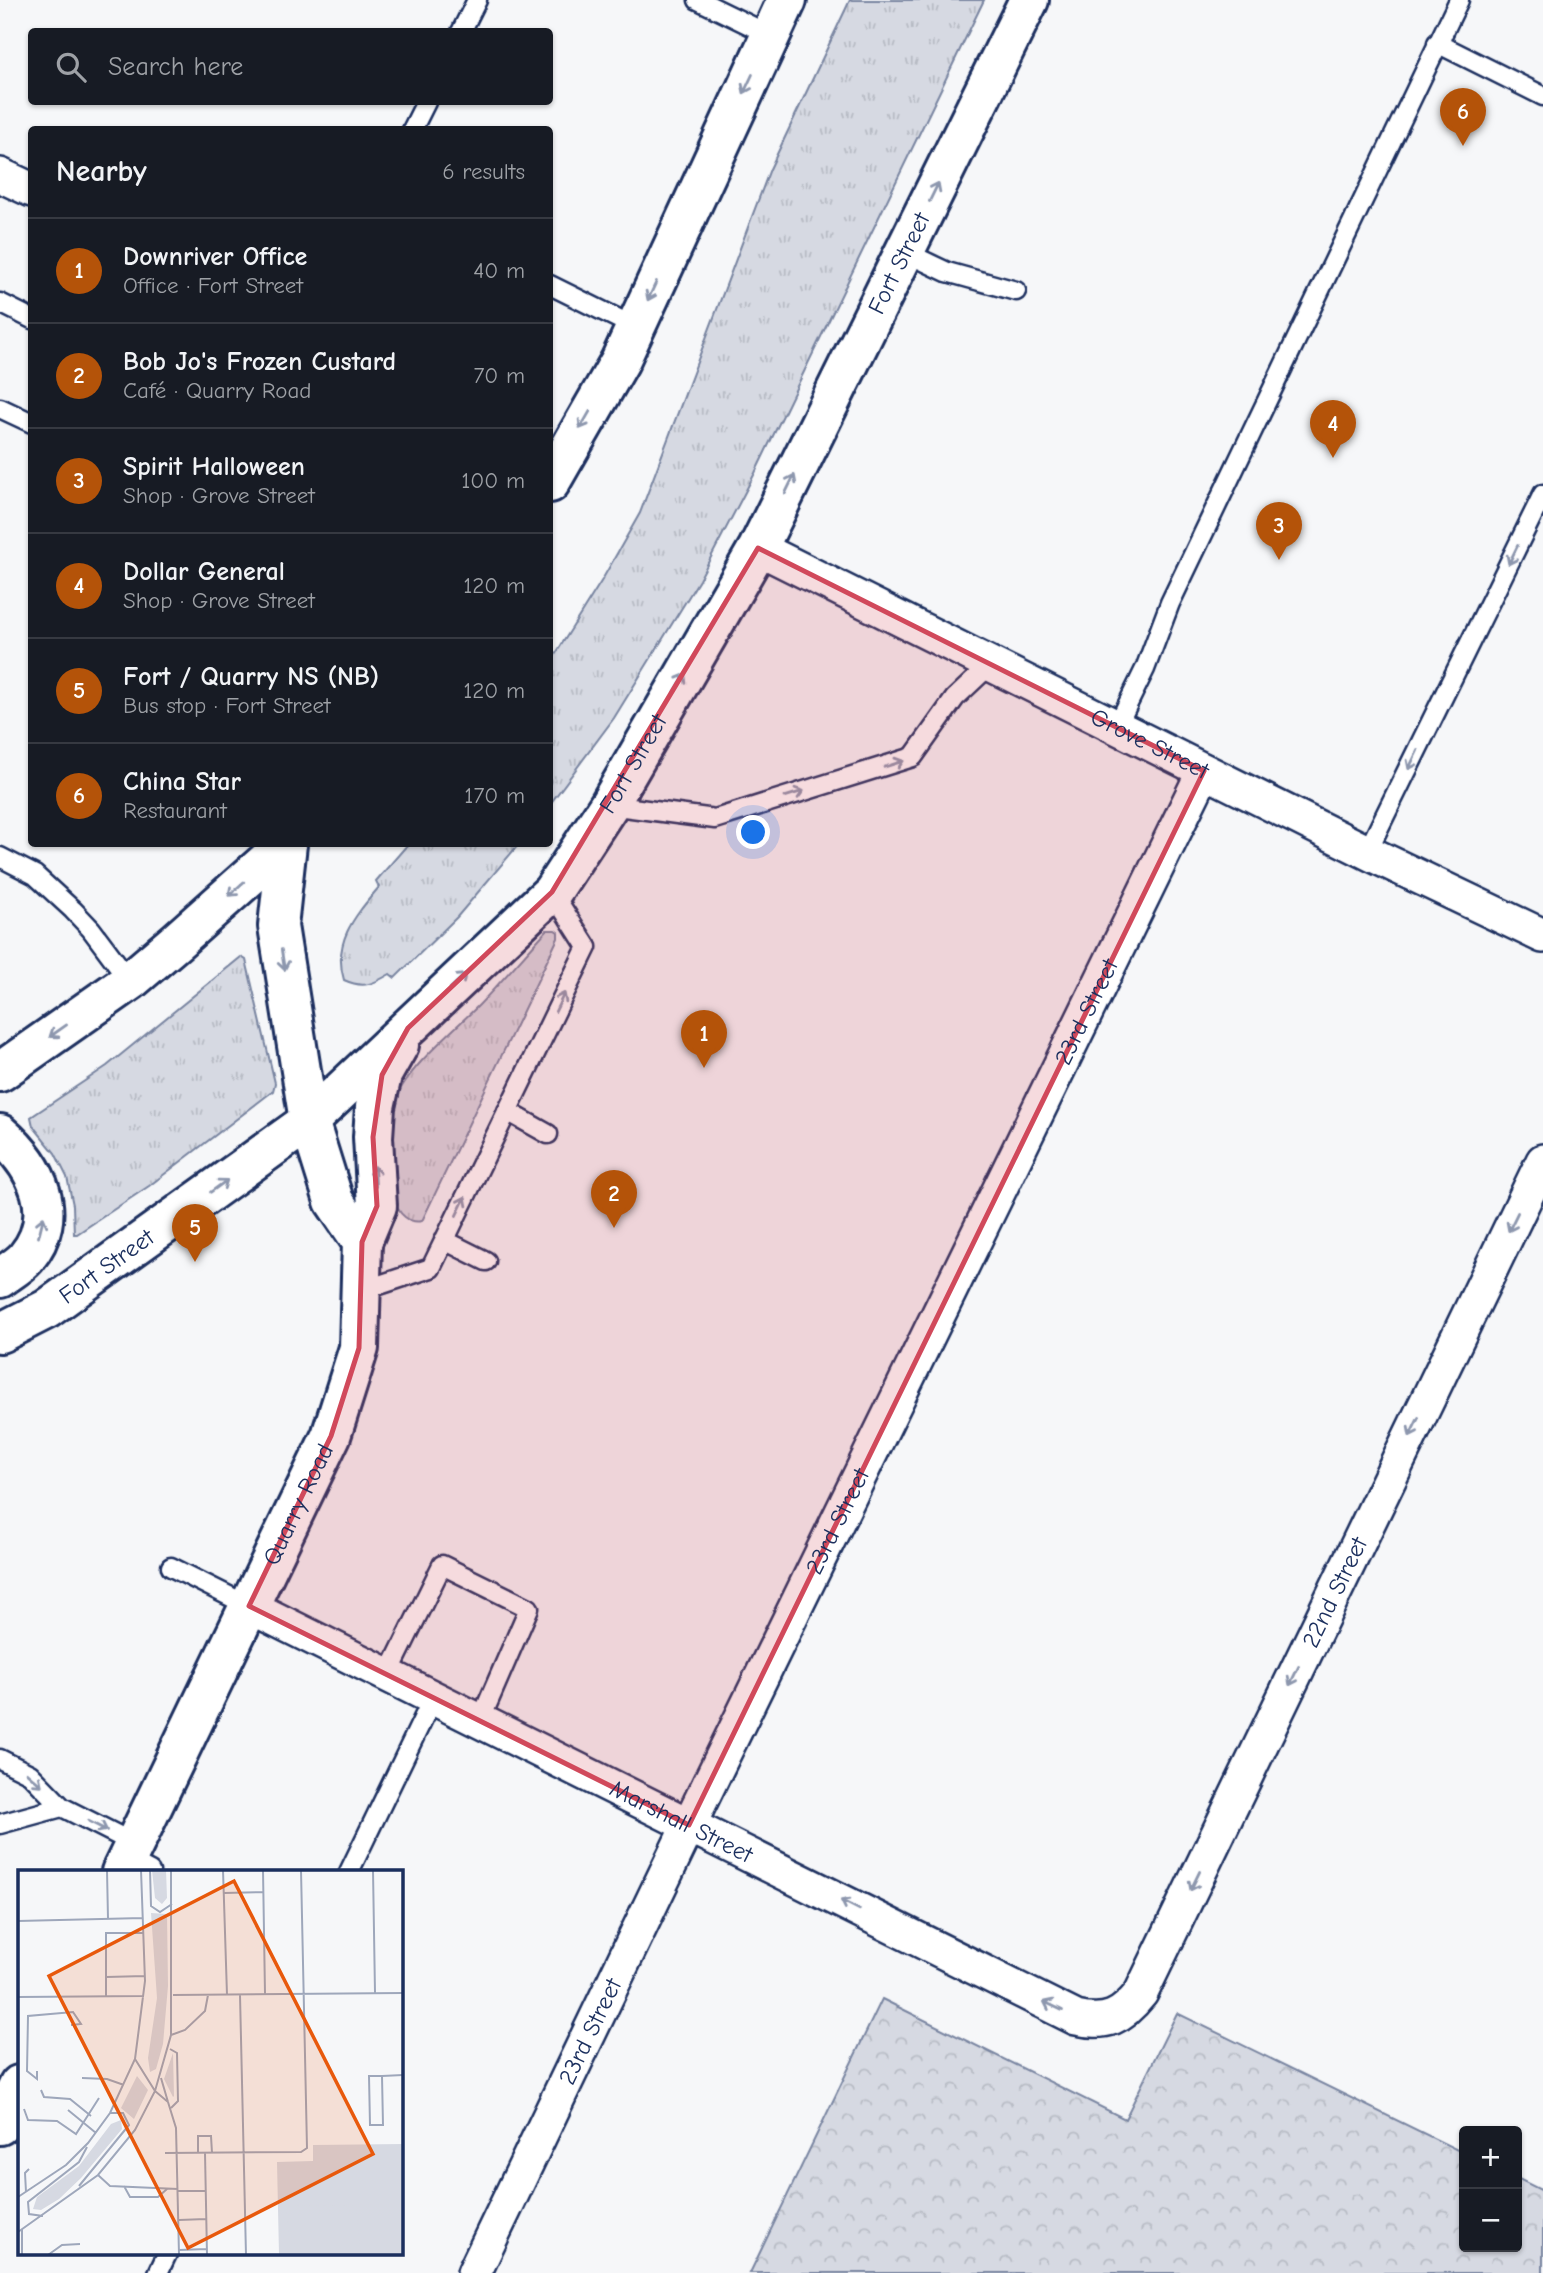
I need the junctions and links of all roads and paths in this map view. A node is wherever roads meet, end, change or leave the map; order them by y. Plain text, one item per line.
1 (477, 0) edge
2 (698, 0) edge
3 (786, 0) edge
4 (1029, 0) edge
5 (1458, 0) edge
6 (463, 28) edge
7 (770, 35) junction
8 (1437, 43) junction
9 (1543, 96) edge
10 (424, 105) edge
11 (414, 126) edge
12 (0, 175) edge
13 (28, 188) edge
14 (905, 252) junction
15 (553, 286) edge
16 (1016, 291) dead end
17 (0, 303) edge
18 (28, 317) edge
19 (635, 327) junction
20 (0, 408) edge
21 (28, 421) edge
22 (554, 463) edge
23 (1543, 494) edge
24 (758, 548) junction
25 (991, 664) junction
26 (1117, 726) junction
27 (1204, 771) junction
28 (609, 804) junction
29 (284, 847) edge
30 (287, 847) edge
31 (1367, 852) junction
32 (0, 857) edge
33 (552, 892) junction
34 (1543, 936) edge
35 (130, 981) junction
36 (408, 1028) junction
37 (0, 1072) edge
38 (507, 1111) junction
39 (310, 1121) junction
40 (0, 1134) edge
41 (548, 1134) dead end
42 (1543, 1161) edge
43 (444, 1240) junction
44 (362, 1242) junction
45 (486, 1261) dead end
46 (0, 1278) edge
47 (361, 1291) junction
48 (0, 1333) edge
49 (171, 1567) dead end
50 (249, 1606) junction
51 (388, 1675) junction
52 (433, 1698) junction
53 (480, 1721) junction
54 (0, 1759) edge
55 (62, 1807) junction
56 (0, 1824) edge
57 (689, 1825) junction
58 (133, 1862) edge
59 (350, 1870) edge
60 (1118, 2016) joint
61 (18, 2087) edge
62 (0, 2125) edge
63 (166, 2256) edge
64 (158, 2273) edge
65 (474, 2273) edge

1 - 6 lane
2 - 7 lane
3 - 7 main road
14 -> 4 main road, Fort Street
5 - 8 lane
7 -> 19 main road
8 - 9 lane
8 - 26 lane
10 - 11 lane
12 - 13 street
14 - 16 lane
24 -> 14 main road, Fort Street
15 - 19 lane
17 - 18 lane
19 -> 22 main road
20 - 21 lane
23 -> 31 lane
24 - 25 street, Grove Street
28 -> 24 main road, Fort Street
25 - 26 street, Grove Street
28 -> 25 lane
26 - 27 street, Grove Street
27 - 31 street, Grove Street
27 - 57 street, 23rd Street
28 - 33 main road, Fort Street
29 -> 35 main road
30 -> 39 main road
31 - 34 street, Grove Street
32 - 35 lane
36 -> 33 main road, Fort Street
38 -> 33 lane
35 -> 37 main road
36 - 39 main road, Fort Street
44 -> 36 main road
38 - 41 lane
43 -> 38 lane
39 - 44 main road
48 -> 39 main road, Fort Street
46 -> 40 main road
42 -> 60 street, 22nd Street
43 - 45 lane
43 - 47 lane
44 - 47 main road, Quarry Road
47 - 50 main road, Quarry Road
49 - 50 lane
50 - 51 street, Marshall Street
50 - 58 main road, Quarry Road
51 - 52 street, Marshall Street
51 - 53 lane
52 - 53 street, Marshall Street
52 - 59 lane
53 - 57 street, Marshall Street
54 -> 55 lane
55 - 56 lane
55 -> 58 lane
60 -> 57 street, Marshall Street
57 - 65 street, 23rd Street
61 - 62 main road
63 - 64 lane

